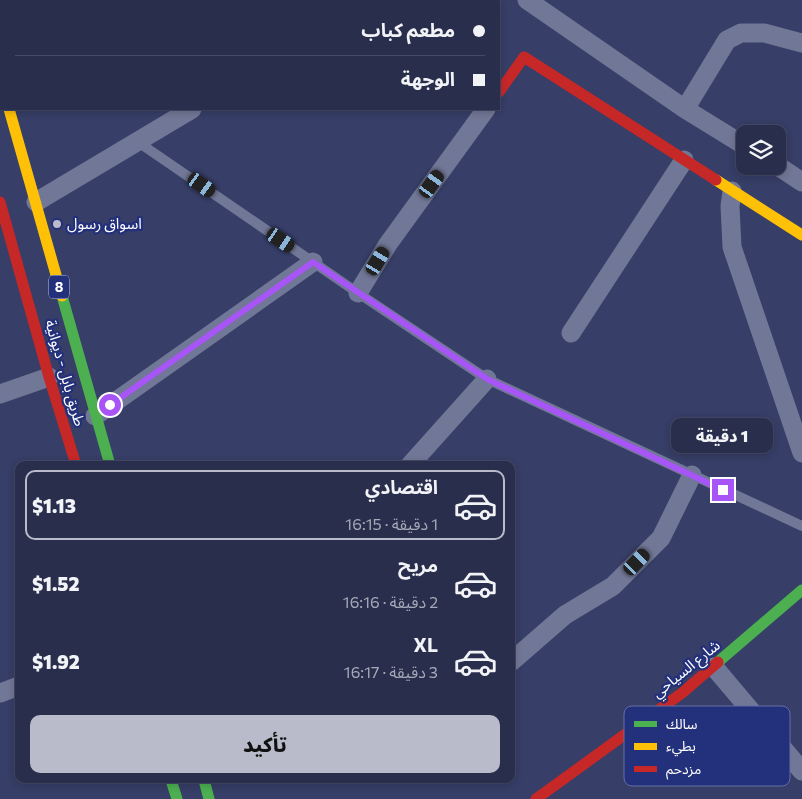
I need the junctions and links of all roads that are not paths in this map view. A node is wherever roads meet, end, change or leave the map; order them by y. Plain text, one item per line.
1 (527, 0) edge
2 (802, 43) edge
3 (500, 91) edge
4 (685, 109) junction
5 (10, 110) edge
6 (190, 110) edge
7 (485, 110) edge
8 (736, 140) edge
9 (138, 142) junction
10 (684, 160) junction
11 (786, 171) edge
12 (802, 182) edge
13 (732, 191) junction
14 (0, 202) edge
15 (36, 202) junction
16 (4, 231) edge
17 (802, 236) edge
18 (313, 262) junction
19 (358, 293) junction
20 (571, 333) dead end
21 (49, 377) junction
22 (487, 379) junction
23 (0, 394) edge
24 (95, 416) junction
25 (802, 453) edge
26 (75, 461) edge
27 (109, 461) edge
28 (414, 461) edge
29 (692, 475) junction
30 (802, 526) edge
31 (802, 590) edge
32 (515, 659) edge
33 (714, 667) junction
34 (15, 687) edge
35 (0, 693) edge
36 (664, 706) edge
37 (747, 706) edge
38 (624, 735) edge
39 (790, 757) edge
40 (802, 771) edge
41 (172, 783) edge
42 (205, 783) edge
43 (177, 799) edge
44 (209, 799) edge
45 (536, 799) edge

1 - 4 street
2 - 4 street
3 - 10 main road
4 - 8 street
5 - 15 main road, 8
6 - 9 street
7 - 19 street
9 - 15 street
9 - 18 lane
10 - 13 main road
10 - 20 street
11 - 12 street
13 - 17 main road
13 - 25 street
14 - 16 main road, طريق بابل - ديوانية / 8
15 - 24 main road, 8
16 - 21 main road, طريق بابل - ديوانية / 8
18 - 19 lane
18 - 24 street
19 - 22 lane
21 - 23 street
21 - 26 main road, طريق بابل - ديوانية / 8
22 - 28 street
22 - 29 lane
24 - 27 main road, 8
29 - 30 lane
29 - 32 street
31 - 33 main road, شارع السياحي
33 - 36 main road, شارع السياحي
33 - 37 street
34 - 35 street
38 - 45 main road, شارع السياحي
39 - 40 street
41 - 43 main road
42 - 44 main road

